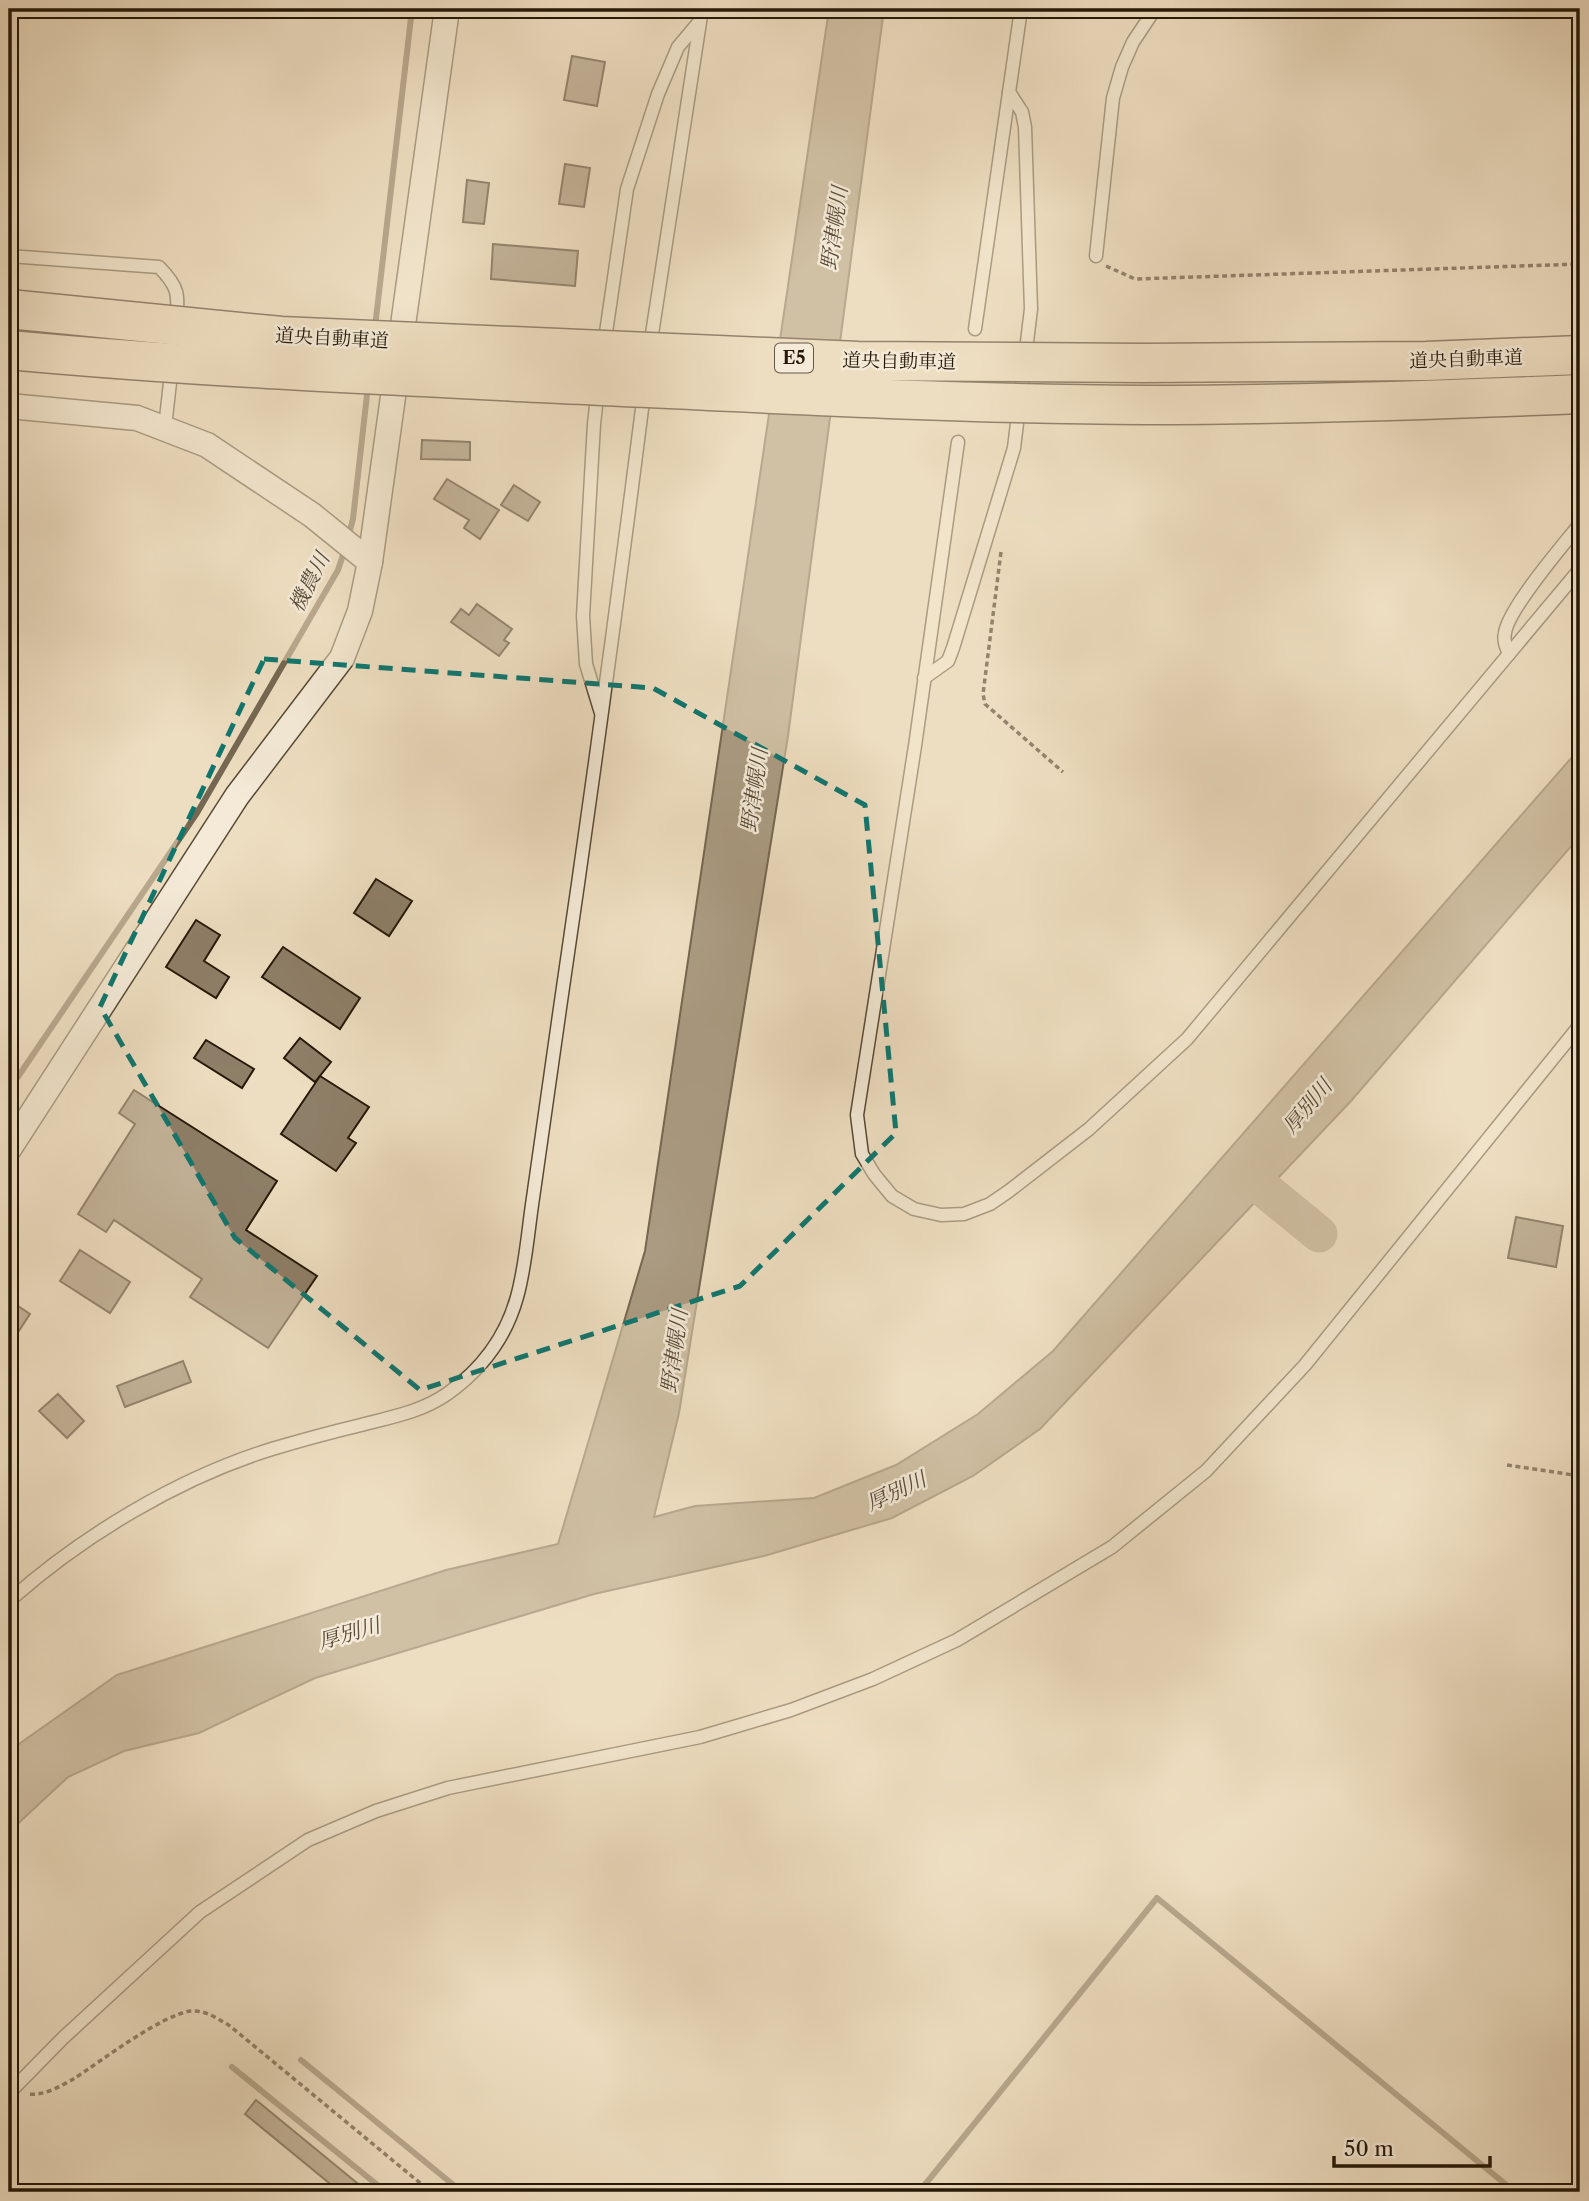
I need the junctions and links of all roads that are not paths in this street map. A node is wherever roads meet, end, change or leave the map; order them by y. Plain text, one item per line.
1 (447, 9) edge
2 (1021, 9) edge
3 (1155, 9) edge
4 (701, 15) edge
5 (1009, 92) junction
6 (1096, 256) road end
7 (9, 257) edge
8 (9, 309) edge
9 (975, 329) dead end
10 (9, 350) edge
11 (1580, 355) edge
12 (649, 360) dead end
13 (647, 373) dead end
14 (1580, 394) edge
15 (9, 406) edge
16 (166, 428) junction
17 (958, 442) dead end
18 (1580, 524) edge
19 (363, 556) junction
20 (1580, 569) edge
21 (1508, 654) junction
22 (924, 678) junction
23 (602, 717) junction
24 (1580, 1025) edge
25 (9, 1149) edge
26 (9, 1601) edge
27 (10, 2092) edge

1 - 19 street
2 - 5 lane
3 - 6 lane
4 - 12 lane
4 - 23 lane
5 - 9 lane
5 - 22 lane
7 - 16 lane
8 - 11 highway, 道央自動車道 / E5, bridge
10 - 14 highway, 道央自動車道 / E5, bridge
13 - 23 lane
15 - 16 street
16 - 19 street
17 - 22 lane
18 - 21 lane
19 - 25 street
20 - 21 lane
21 - 22 lane
23 - 26 lane
24 - 27 lane

